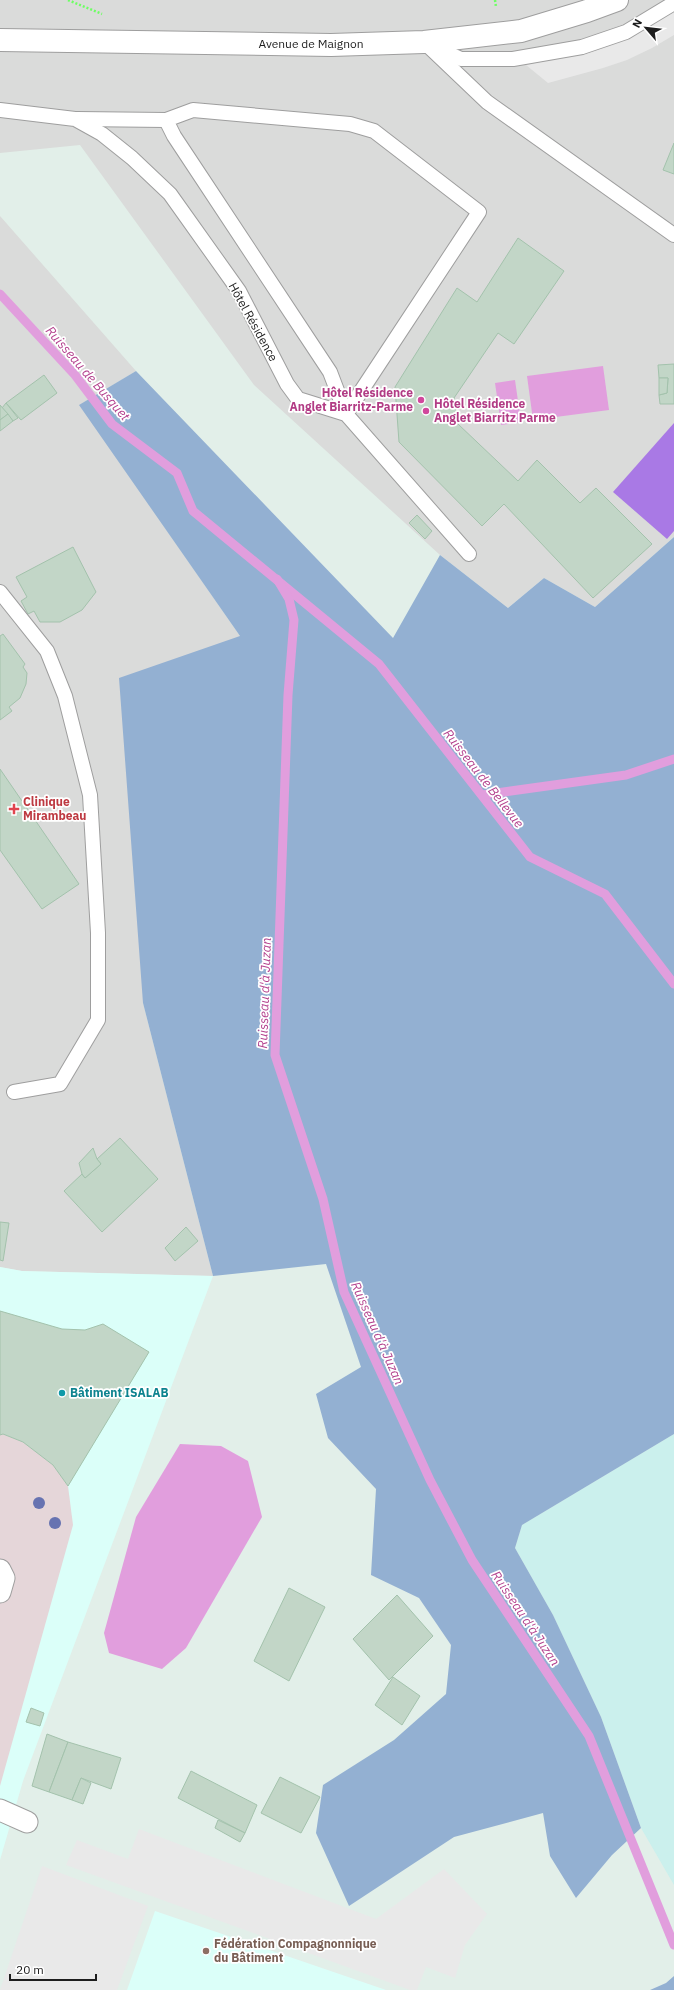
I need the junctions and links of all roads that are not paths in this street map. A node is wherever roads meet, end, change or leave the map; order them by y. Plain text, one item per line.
1 (617, 0) edge
2 (674, 3) edge
3 (0, 40) edge
4 (424, 42) junction
5 (0, 110) edge
6 (75, 119) junction
7 (166, 120) junction
8 (674, 235) edge
9 (346, 414) junction
10 (469, 554) dead end
11 (0, 592) edge
12 (14, 1092) dead end
13 (0, 1570) edge
14 (0, 1592) edge
15 (0, 1810) edge
16 (27, 1822) dead end

1 - 4 street, Avenue de Maignon
2 - 4 lane
3 - 4 street, Avenue de Maignon
4 - 8 lane
5 - 6 lane, Hôtel Résidence
6 - 7 lane
6 - 9 lane, Hôtel Résidence
7 - 9 lane
7 - 9 lane
9 - 10 lane
11 - 12 lane
13 - 14 street
15 - 16 street

